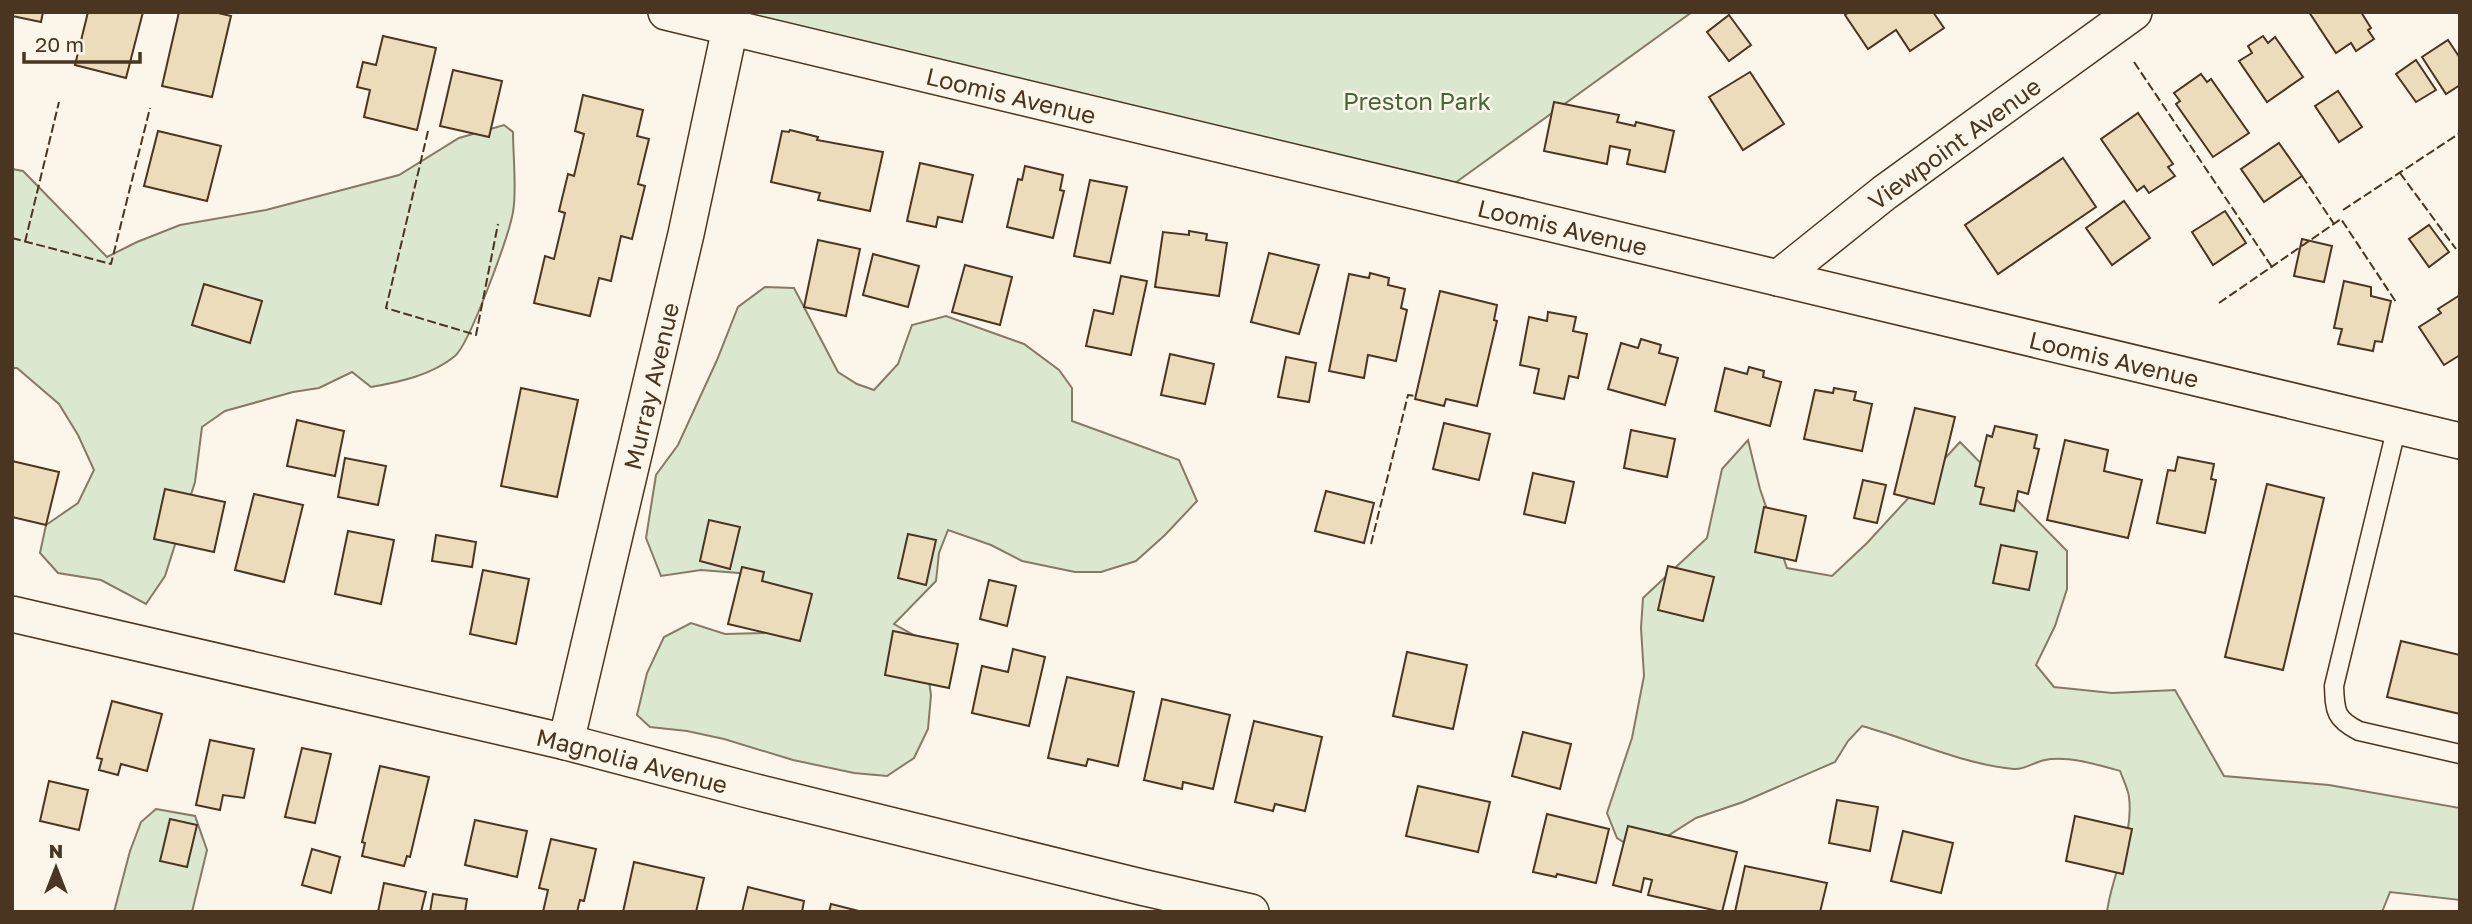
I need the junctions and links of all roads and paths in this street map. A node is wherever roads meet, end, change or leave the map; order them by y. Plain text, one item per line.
1 (666, 12) edge
2 (2134, 12) edge
3 (730, 28) junction
4 (1778, 278) junction
5 (2397, 426) junction
6 (2460, 441) edge
7 (12, 614) edge
8 (566, 742) junction
9 (2460, 754) edge
10 (1251, 912) edge

1 - 3 street, Loomis Avenue
2 - 4 street, Viewpoint Avenue
3 - 4 street, Loomis Avenue
3 - 8 street, Murray Avenue
4 - 5 street, Loomis Avenue
5 - 6 street, Loomis Avenue
5 - 9 lane
7 - 8 street, Magnolia Avenue
8 - 10 street, Magnolia Avenue

